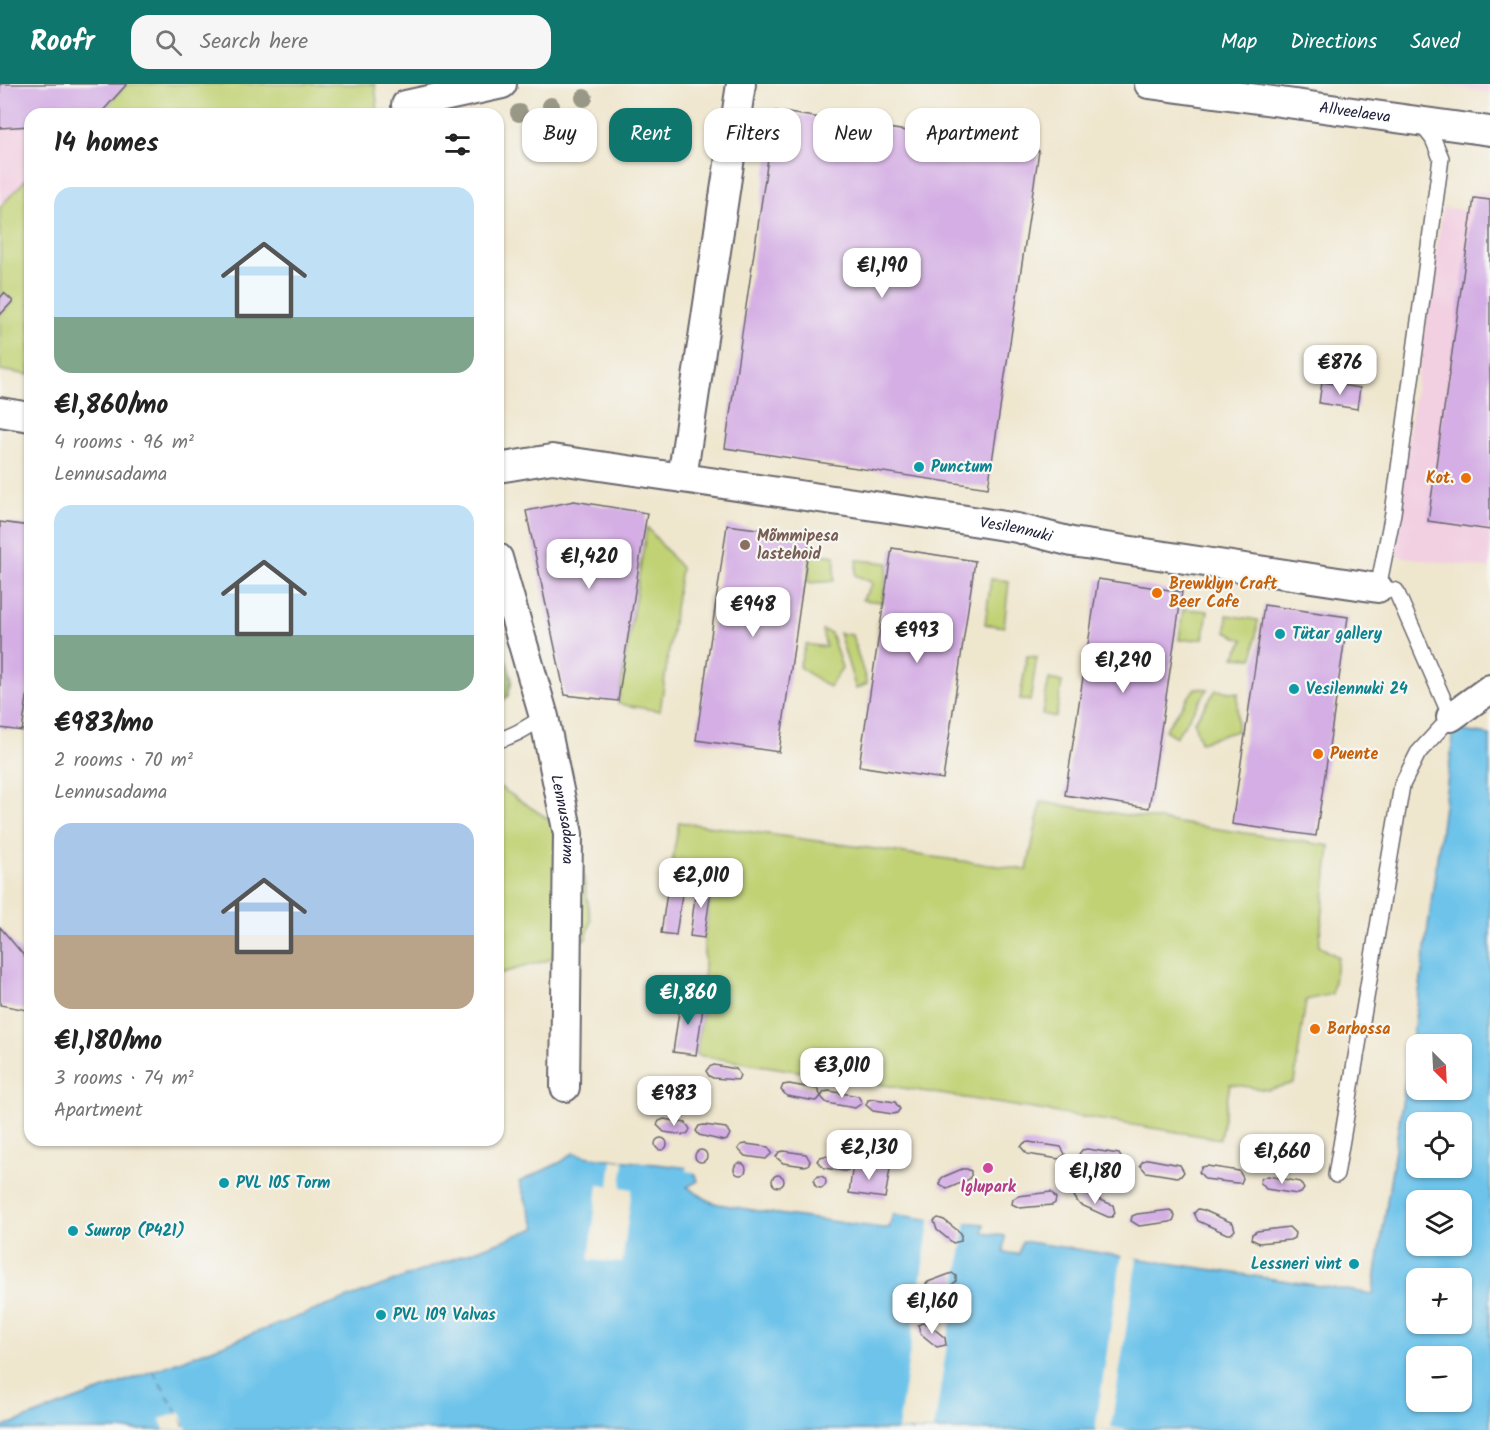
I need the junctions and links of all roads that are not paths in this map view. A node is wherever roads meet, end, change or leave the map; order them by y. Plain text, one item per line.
1 (502, 84) edge
2 (741, 84) edge
3 (1149, 84) edge
4 (405, 101) edge
5 (1417, 119) junction
6 (1490, 130) edge
7 (0, 412) edge
8 (24, 416) edge
9 (504, 467) edge
10 (682, 478) junction
11 (504, 579) edge
12 (1378, 588) junction
13 (1490, 689) edge
14 (544, 717) junction
15 (1451, 717) junction
16 (504, 739) edge
17 (565, 1088) dead end
18 (1336, 1175) dead end

1 - 4 street
2 - 10 street
3 - 5 street, Allveelaeva
5 - 6 street, Allveelaeva
5 - 12 lane
7 - 8 street
9 - 10 street, Vesilennuki
10 - 12 street, Vesilennuki
11 - 14 street, Lennusadama
12 - 15 lane, Vesilennuki
13 - 15 street
14 - 16 lane
14 - 17 street, Lennusadama
15 - 18 lane

